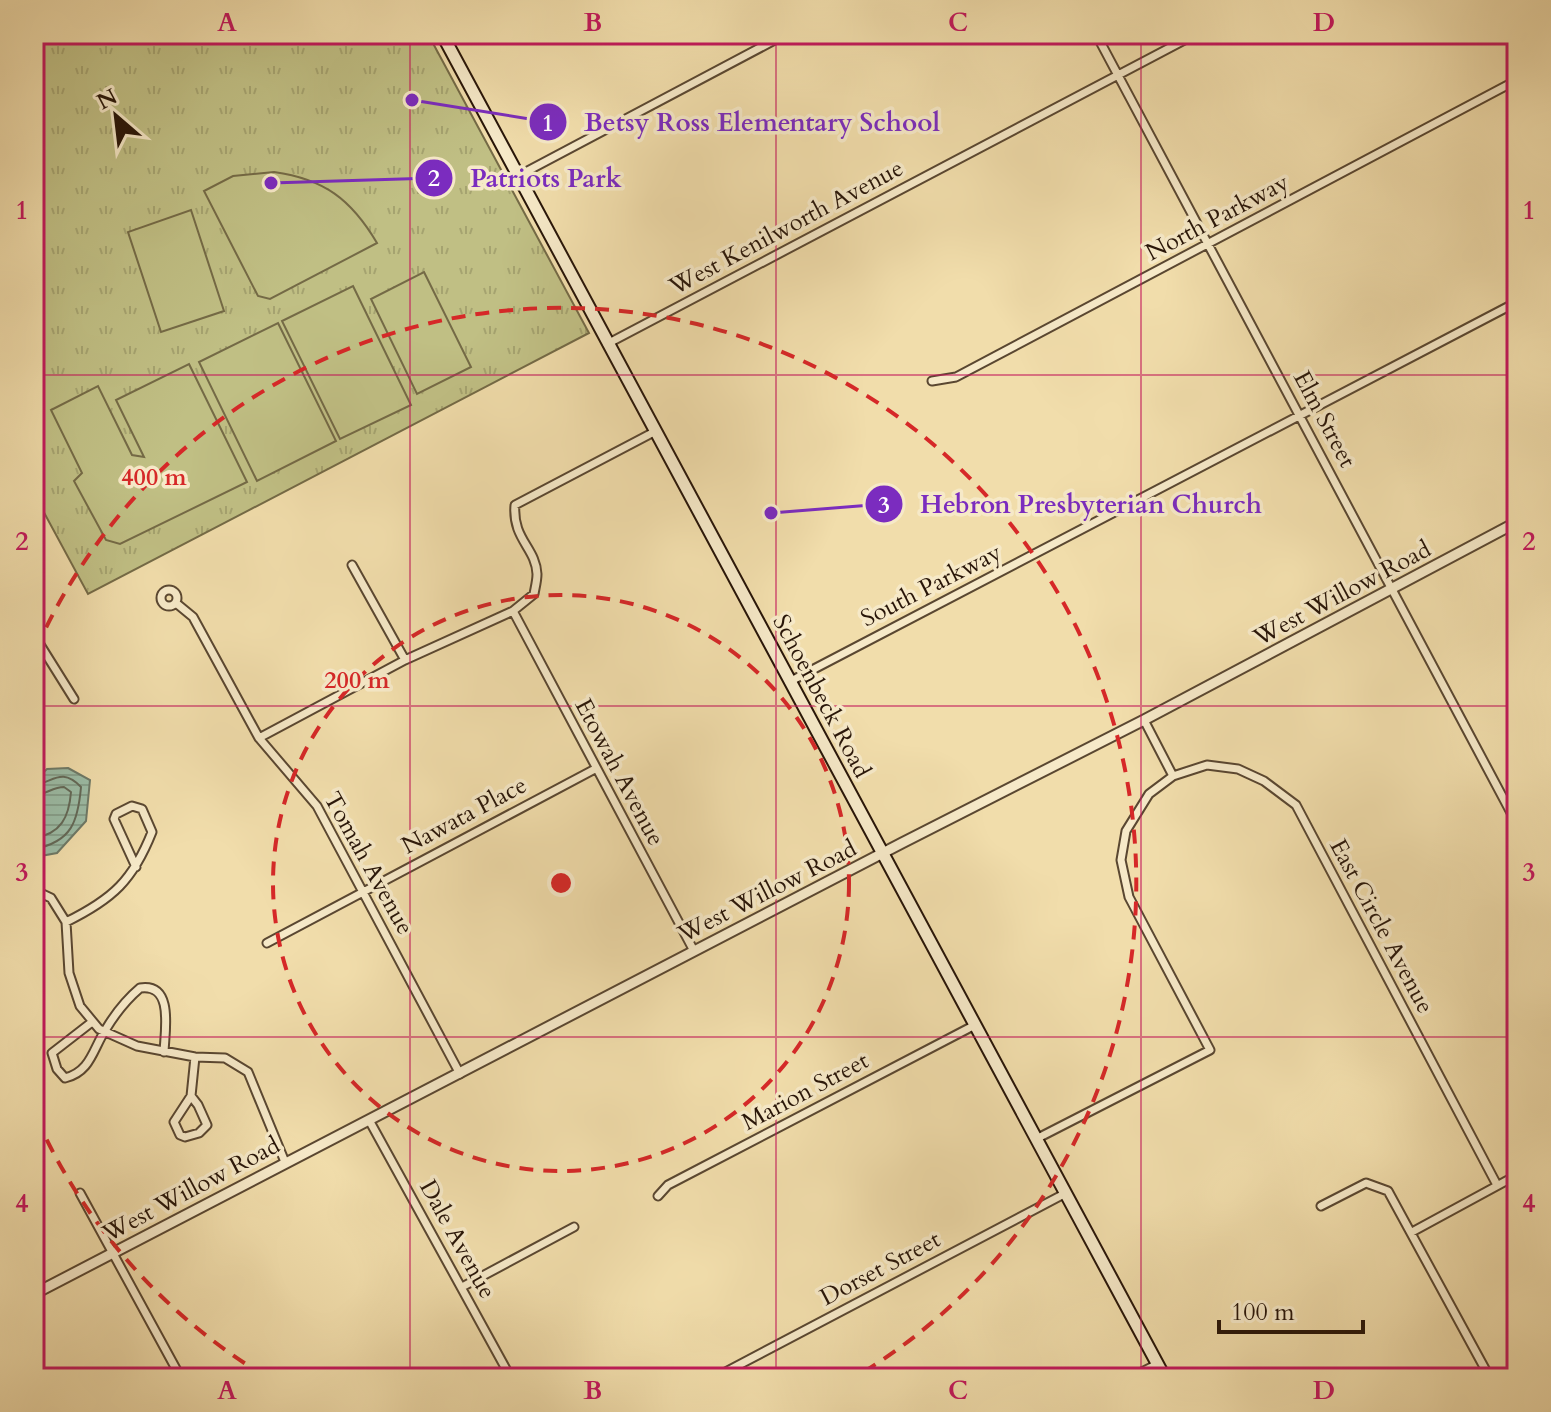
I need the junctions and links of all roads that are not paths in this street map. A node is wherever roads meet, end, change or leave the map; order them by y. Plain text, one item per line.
1 (442, 34) edge
2 (786, 34) edge
3 (1096, 34) edge
4 (1196, 34) edge
5 (1117, 75) junction
6 (1517, 80) edge
7 (518, 176) junction
8 (1208, 245) junction
9 (1517, 302) edge
10 (607, 344) junction
11 (932, 381) dead end
12 (1301, 416) junction
13 (654, 432) junction
14 (1517, 522) edge
15 (352, 565) dead end
16 (1392, 588) junction
17 (176, 603) dead end
18 (513, 611) junction
19 (34, 635) edge
20 (405, 660) junction
21 (789, 682) junction
22 (74, 699) dead end
23 (1144, 720) junction
24 (259, 738) junction
25 (595, 769) junction
26 (1173, 776) junction
27 (1517, 824) edge
28 (882, 854) junction
29 (136, 867) junction
30 (34, 890) edge
31 (364, 892) junction
32 (66, 922) junction
33 (267, 943) dead end
34 (694, 951) junction
35 (92, 1022) junction
36 (975, 1025) junction
37 (104, 1031) junction
38 (164, 1052) junction
39 (195, 1057) junction
40 (460, 1074) junction
41 (191, 1096) junction
42 (369, 1120) junction
43 (1036, 1139) junction
44 (285, 1162) junction
45 (1517, 1175) edge
46 (1497, 1185) junction
47 (80, 1193) dead end
48 (1066, 1193) junction
49 (658, 1196) dead end
50 (1321, 1206) dead end
51 (574, 1227) dead end
52 (1412, 1232) junction
53 (112, 1254) junction
54 (462, 1287) junction
55 (34, 1294) edge
56 (1158, 1364) junction
57 (181, 1378) edge
58 (319, 1378) edge
59 (334, 1378) edge
60 (511, 1378) edge
61 (714, 1378) edge
62 (1130, 1378) edge
63 (1165, 1378) edge
64 (1490, 1378) edge

1 - 7 main road, Schoenbeck Road
2 - 7 street
3 - 5 street, Elm Street
4 - 5 street, West Kenilworth Avenue
5 - 8 street, Elm Street
5 - 10 street, West Kenilworth Avenue
6 - 8 street, North Parkway
7 - 10 main road, Schoenbeck Road
8 - 11 street, North Parkway
8 - 12 street, Elm Street
9 - 12 street, South Parkway
10 - 13 main road, Schoenbeck Road
12 - 16 street, Elm Street
12 - 21 street, South Parkway
13 - 18 street
13 - 21 main road, Schoenbeck Road
14 - 16 street, West Willow Road
15 - 20 street
16 - 23 street, West Willow Road
16 - 27 street, Elm Street
17 - 24 street, Tomah Avenue
18 - 20 street
18 - 25 street, Etowah Avenue
19 - 22 street
20 - 24 street
21 - 28 main road, Schoenbeck Road
23 - 26 street
23 - 28 street, West Willow Road
24 - 31 street, Tomah Avenue
25 - 31 street, Nawata Place
25 - 34 street, Etowah Avenue
26 - 43 street
26 - 46 street, East Circle Avenue
28 - 34 street, West Willow Road
28 - 36 main road, Schoenbeck Road
29 - 29 street
29 - 32 street
30 - 32 street
31 - 33 street, Nawata Place
31 - 40 street, Tomah Avenue
32 - 35 street
34 - 40 street, West Willow Road
35 - 37 street
35 - 37 street
36 - 43 main road, Schoenbeck Road
36 - 49 street, Marion Street
37 - 38 street
37 - 38 street
38 - 39 street
39 - 41 street
39 - 44 street
40 - 42 street, West Willow Road
41 - 41 street
42 - 44 street, West Willow Road
42 - 54 street, Dale Avenue
43 - 48 main road, Schoenbeck Road
44 - 53 street, West Willow Road
45 - 46 street
46 - 52 street
47 - 53 street
48 - 56 main road, Schoenbeck Road
48 - 61 street, Dorset Street
50 - 52 street
51 - 54 street
52 - 64 street
53 - 55 street, West Willow Road
53 - 57 street
54 - 60 street, Dale Avenue
56 - 62 street
56 - 63 main road, Schoenbeck Road
58 - 59 street

